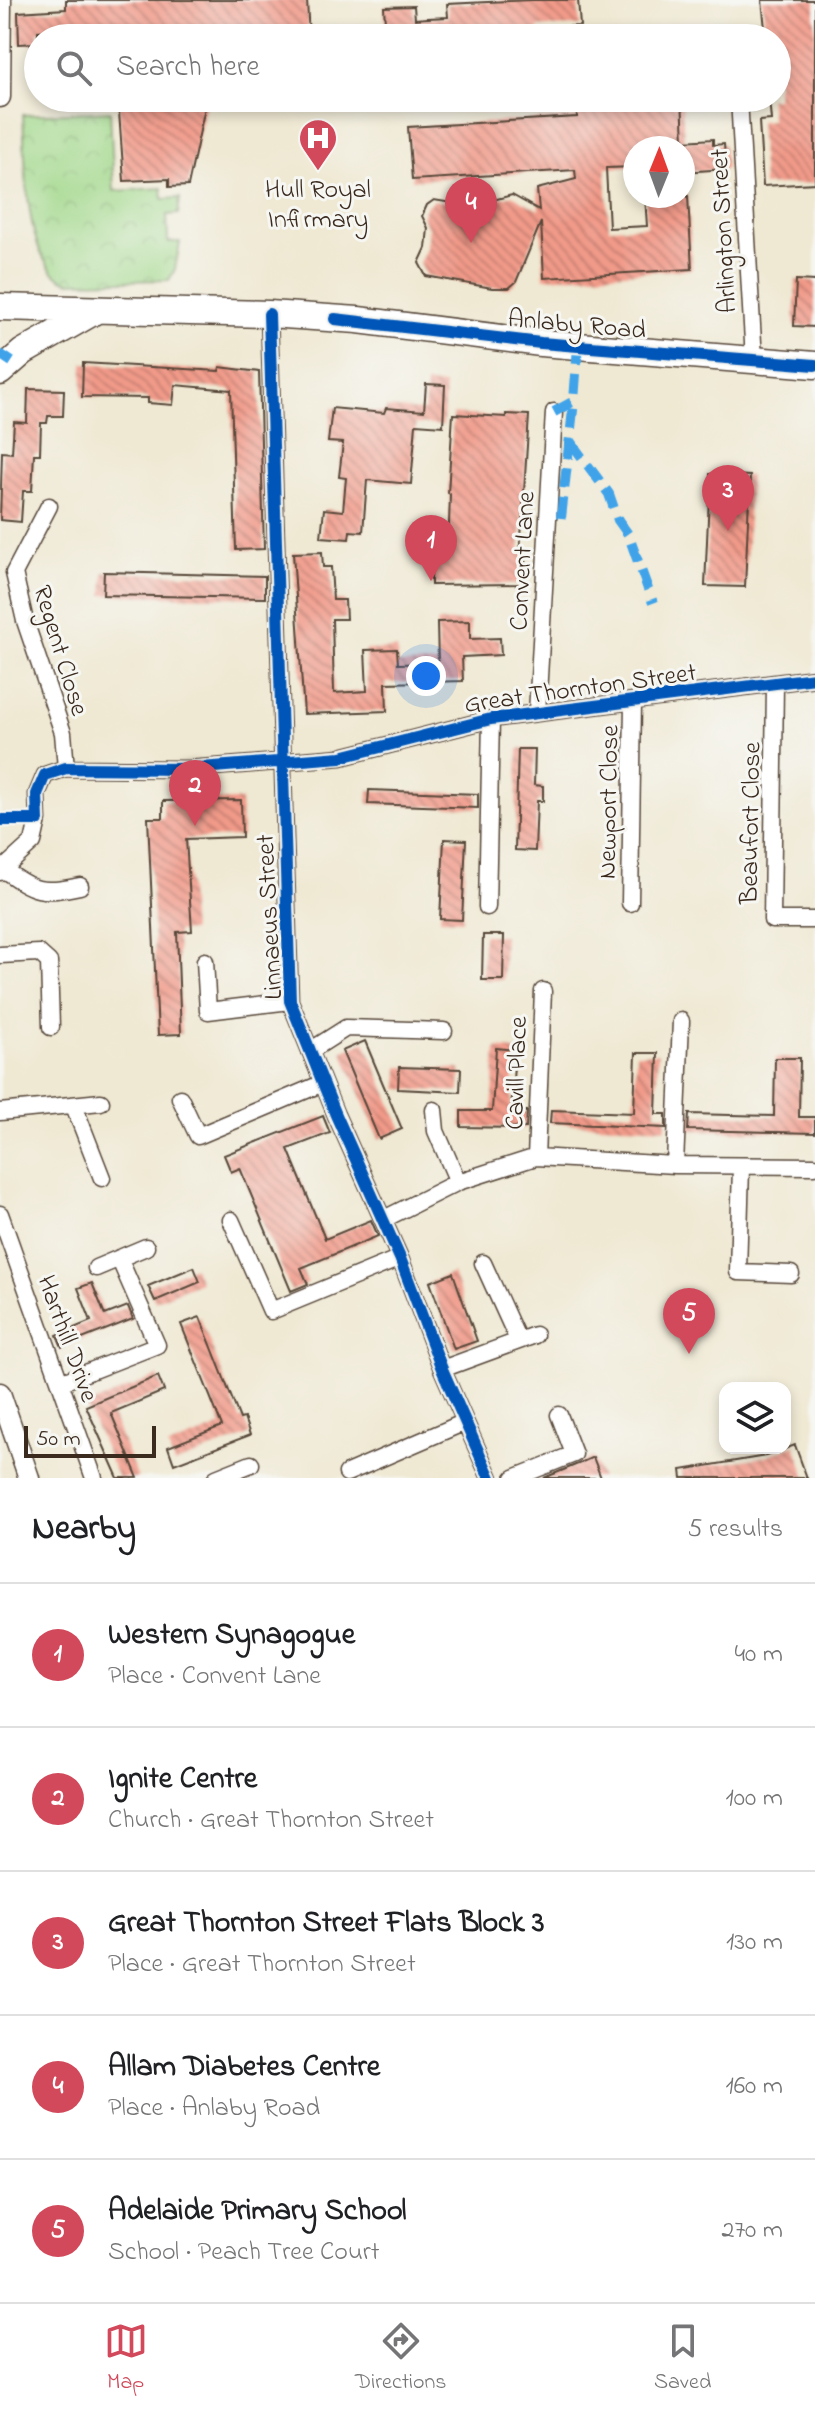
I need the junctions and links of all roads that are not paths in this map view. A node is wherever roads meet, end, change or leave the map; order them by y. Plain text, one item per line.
1 (1, 0) edge
2 (0, 97) edge
3 (740, 112) edge
4 (0, 307) edge
5 (98, 309) junction
6 (269, 314) junction
7 (754, 360) junction
8 (815, 365) edge
9 (0, 372) edge
10 (554, 412) dead end
11 (49, 506) dead end
12 (815, 678) edge
13 (775, 683) junction
14 (633, 702) junction
15 (537, 713) junction
16 (491, 719) junction
17 (283, 763) junction
18 (66, 768) junction
19 (2, 870) edge
20 (80, 886) dead end
21 (630, 903) dead end
22 (487, 907) dead end
23 (815, 920) edge
24 (0, 955) edge
25 (205, 961) dead end
26 (543, 991) dead end
27 (290, 1001) junction
28 (681, 1021) dead end
29 (51, 1027) dead end
30 (444, 1031) dead end
31 (310, 1051) junction
32 (323, 1083) junction
33 (180, 1098) dead end
34 (101, 1102) dead end
35 (74, 1106) junction
36 (434, 1110) dead end
37 (0, 1112) edge
38 (536, 1157) junction
39 (675, 1165) junction
40 (815, 1166) edge
41 (741, 1167) junction
42 (102, 1178) dead end
43 (458, 1182) junction
44 (0, 1214) edge
45 (384, 1219) junction
46 (231, 1220) dead end
47 (146, 1247) dead end
48 (119, 1258) junction
49 (400, 1258) junction
50 (483, 1263) dead end
51 (96, 1268) dead end
52 (791, 1274) dead end
53 (535, 1335) dead end
54 (518, 1340) junction
55 (442, 1369) junction
56 (60, 1383) junction
57 (0, 1393) edge
58 (559, 1415) dead end
59 (465, 1422) junction
60 (251, 1464) dead end
61 (347, 1473) dead end
62 (29, 1478) edge
63 (94, 1478) edge
64 (216, 1478) edge
65 (490, 1478) edge
66 (514, 1478) edge

1 - 2 street
3 - 7 street, Arlington Street
4 - 5 main road, Anlaby Road
5 - 6 main road, Anlaby Road
5 - 9 main road
6 - 7 main road, Anlaby Road
6 - 17 street, Linnaeus Street
7 - 8 main road, Anlaby Road
10 - 15 street, Convent Lane
11 - 18 street, Regent Close
12 - 13 street, Great Thornton Street
13 - 14 street, Great Thornton Street
13 - 23 street, Beaufort Close
14 - 15 street, Great Thornton Street
14 - 21 street, Newport Close
15 - 16 street, Great Thornton Street
16 - 17 street, Great Thornton Street
16 - 22 street
17 - 18 street, Great Thornton Street
17 - 27 street, Linnaeus Street
18 - 19 street
19 - 20 street
24 - 29 street
25 - 27 street
26 - 38 street, Cavill Place
27 - 31 street, Linnaeus Street
28 - 39 street
30 - 31 street
31 - 32 street, Linnaeus Street
32 - 33 street
32 - 45 street, Linnaeus Street
34 - 35 street
35 - 37 street
35 - 42 street
36 - 43 street
38 - 39 street, Cavill Place
38 - 43 street, Cavill Place
39 - 41 street, Cavill Place
40 - 41 street, Cavill Place
41 - 52 street
43 - 45 street, Cavill Place
44 - 56 street, Harthill Drive
45 - 49 street, Linnaeus Street
46 - 49 street
47 - 48 street
48 - 51 street
48 - 56 street
49 - 55 street, Linnaeus Street
50 - 54 street
53 - 54 street
54 - 55 street
55 - 59 street, Linnaeus Street
56 - 63 street, Harthill Drive
57 - 62 street
58 - 66 street
59 - 61 street
59 - 65 street, Linnaeus Street
60 - 64 street

